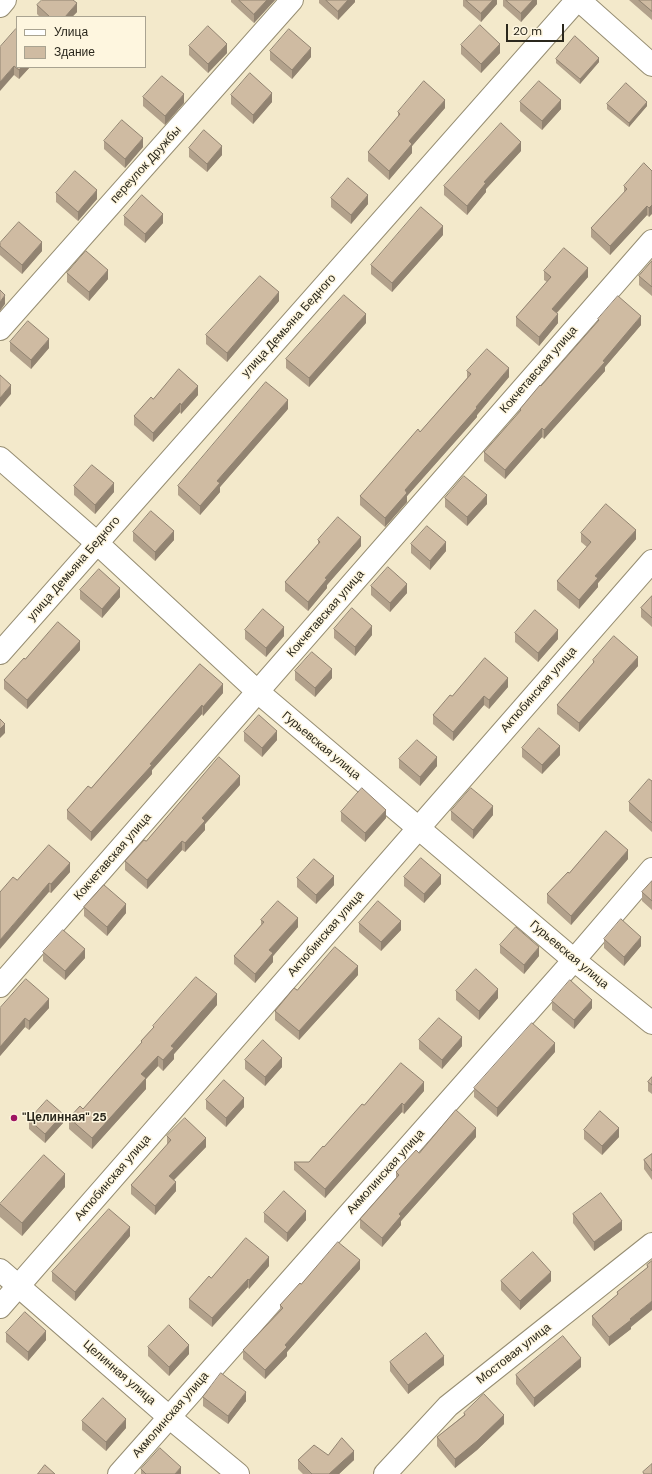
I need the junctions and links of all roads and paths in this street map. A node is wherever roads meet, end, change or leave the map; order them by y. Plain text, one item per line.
1 (5, 0) edge
2 (292, 0) edge
3 (578, 0) edge
4 (0, 6) edge
5 (652, 65) edge
6 (652, 241) edge
7 (0, 330) edge
8 (0, 458) edge
9 (97, 543) junction
10 (652, 561) edge
11 (0, 653) edge
12 (258, 692) junction
13 (418, 828) junction
14 (652, 869) edge
15 (574, 960) junction
16 (0, 986) edge
17 (652, 1022) edge
18 (652, 1244) edge
19 (0, 1270) edge
20 (18, 1286) junction
21 (0, 1307) edge
22 (169, 1417) junction
23 (119, 1474) edge
24 (238, 1474) edge
25 (384, 1474) edge

1 - 4 street
2 - 7 street, переулок Дружбы
3 - 5 street
3 - 9 street, улица Демьяна Бедного
6 - 12 street, Кокчетавская улица
8 - 9 street, Гурьевская улица
9 - 11 street, улица Демьяна Бедного
9 - 12 street, Гурьевская улица
10 - 13 street, Актюбинская улица
12 - 13 street, Гурьевская улица
12 - 16 street, Кокчетавская улица
13 - 15 street, Гурьевская улица
13 - 20 street, Актюбинская улица
14 - 15 street, Акмолинская улица
15 - 17 street, Гурьевская улица
15 - 22 street, Акмолинская улица
18 - 25 street, Мостовая улица
19 - 20 street, Целинная улица
20 - 21 street, Актюбинская улица
20 - 22 street, Целинная улица
22 - 23 street, Акмолинская улица
22 - 24 street, Целинная улица

